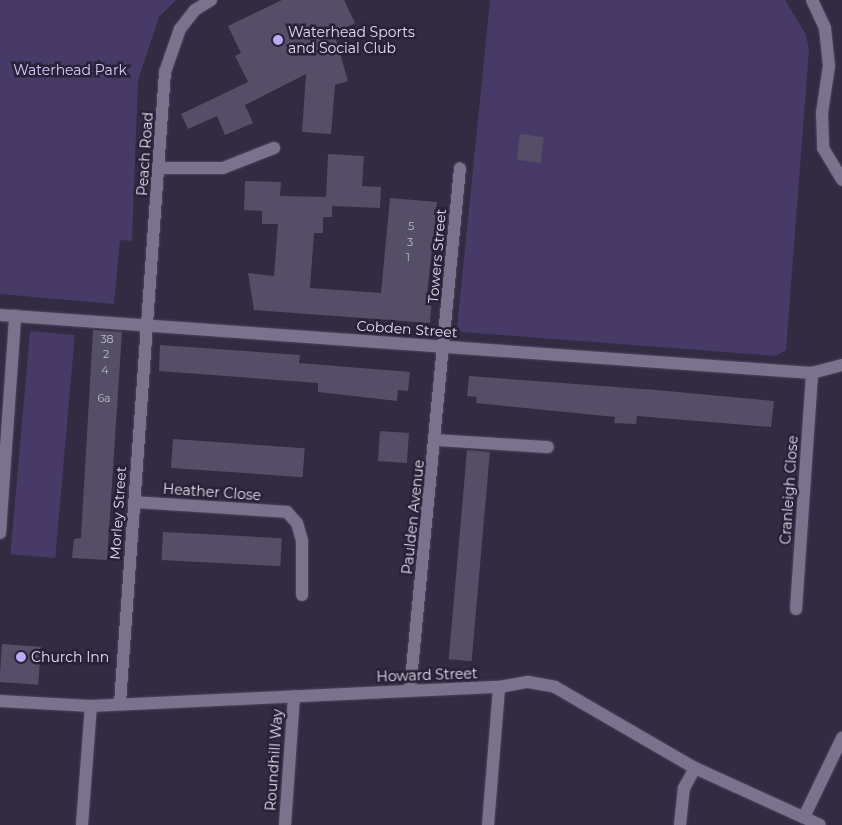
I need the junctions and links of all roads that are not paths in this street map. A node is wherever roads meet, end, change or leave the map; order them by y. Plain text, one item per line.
1 (211, 0) edge
2 (812, 0) edge
3 (274, 148) dead end
4 (159, 168) junction
5 (460, 168) dead end
6 (842, 180) edge
7 (0, 315) edge
8 (15, 316) junction
9 (148, 326) junction
10 (445, 347) junction
11 (842, 365) edge
12 (812, 373) junction
13 (436, 440) junction
14 (548, 447) dead end
15 (134, 502) junction
16 (0, 533) edge
17 (302, 595) dead end
18 (796, 609) dead end
19 (499, 687) junction
20 (410, 690) junction
21 (294, 696) junction
22 (0, 701) edge
23 (120, 703) junction
24 (91, 706) junction
25 (842, 738) edge
26 (694, 768) junction
27 (804, 817) junction
28 (82, 825) edge
29 (285, 825) edge
30 (488, 825) edge
31 (680, 825) edge
32 (820, 825) edge

1 - 4 street, Peach Road
2 - 6 street
3 - 4 street
4 - 9 street, Peach Road
5 - 10 street, Towers Street
7 - 8 street, Cobden Street
8 - 9 street, Cobden Street
8 - 16 street
9 - 10 street, Cobden Street
9 - 15 street, Morley Street
10 - 12 street, Cobden Street
10 - 13 street, Paulden Avenue
11 - 12 street, Cobden Street
12 - 18 street, Cranleigh Close
13 - 14 street
13 - 20 street, Paulden Avenue
15 - 17 street, Heather Close
15 - 23 street, Morley Street
19 - 20 street, Howard Street
19 - 26 street, Howard Street
19 - 30 street
20 - 21 street, Howard Street
21 - 23 street, Howard Street
21 - 29 street, Roundhill Way
22 - 24 street, Howard Street
23 - 24 street, Howard Street
24 - 28 street
25 - 27 street
26 - 27 street, Howard Street
26 - 31 street
27 - 32 street, Howard Street

